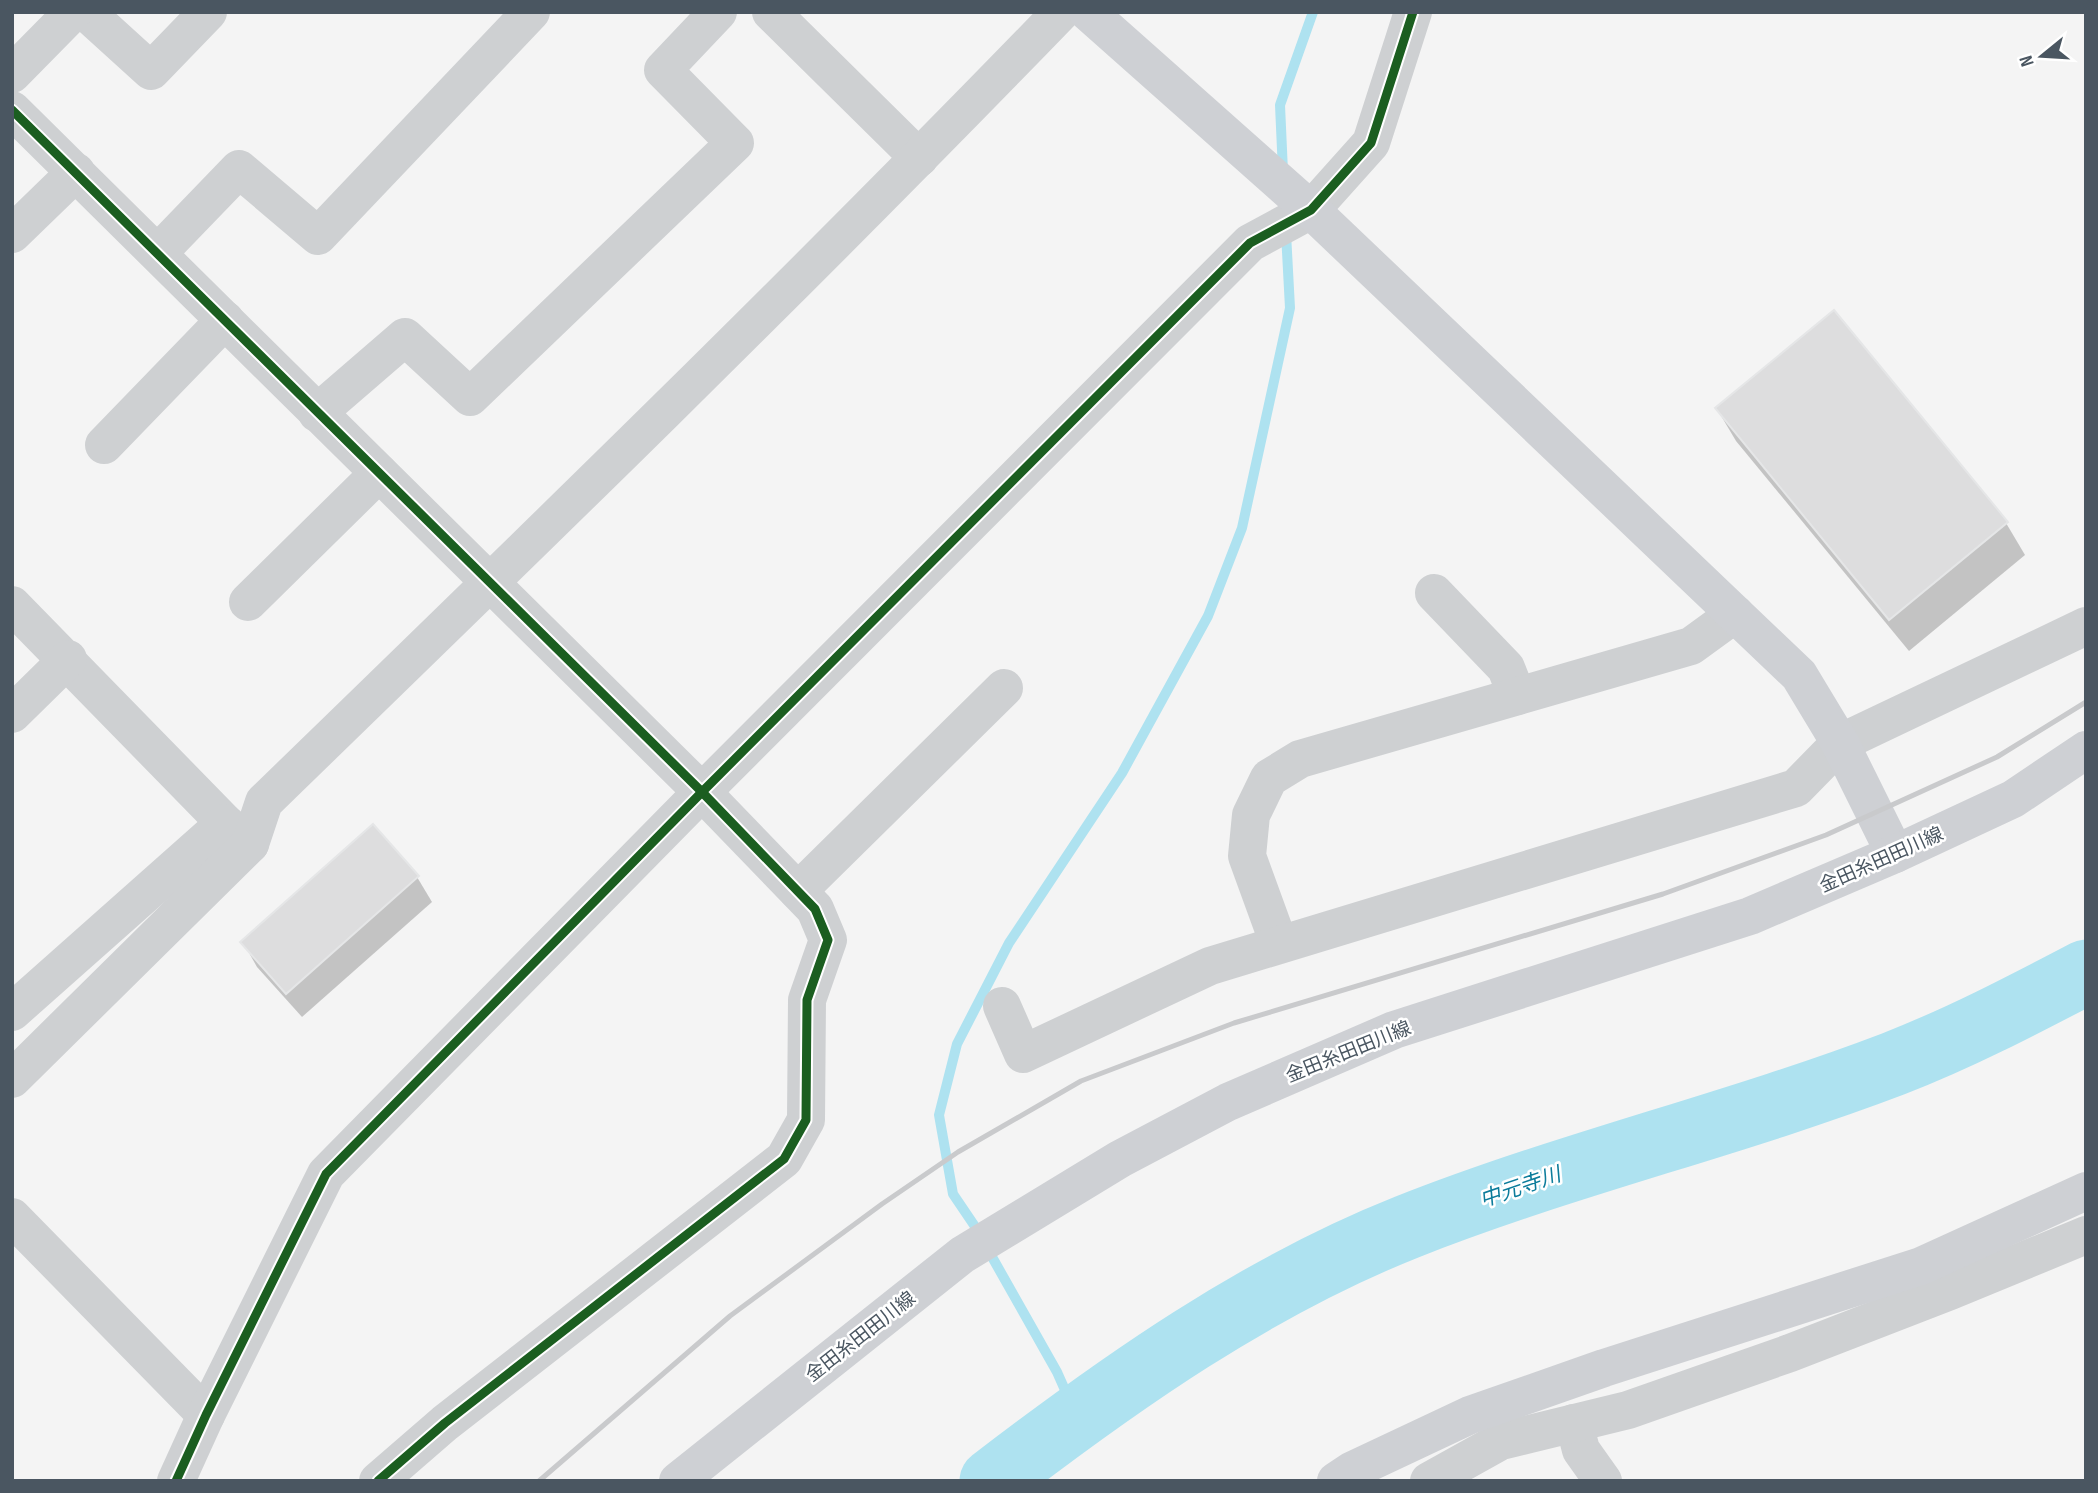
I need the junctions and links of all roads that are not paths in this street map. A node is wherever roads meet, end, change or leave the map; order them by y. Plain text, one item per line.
1 (73, 12) edge
2 (86, 12) edge
3 (208, 12) edge
4 (531, 12) edge
5 (718, 12) edge
6 (771, 12) edge
7 (1061, 12) edge
8 (1088, 12) edge
9 (1413, 12) edge
10 (12, 74) edge
11 (12, 110) edge
12 (919, 159) junction
13 (76, 172) junction
14 (1311, 210) junction
15 (12, 234) edge
16 (159, 253) junction
17 (225, 320) junction
18 (317, 413) junction
19 (104, 445) dead end
20 (379, 473) junction
21 (490, 582) junction
22 (1434, 593) dead end
23 (248, 603) dead end
24 (12, 605) edge
25 (1735, 614) junction
26 (2086, 626) edge
27 (68, 659) junction
28 (1004, 688) dead end
29 (1517, 696) junction
30 (12, 714) edge
31 (1840, 743) junction
32 (2086, 750) edge
33 (702, 792) junction
34 (237, 833) junction
35 (1895, 854) junction
36 (797, 891) junction
37 (1279, 944) junction
38 (1002, 1006) dead end
39 (12, 1012) edge
40 (12, 1079) edge
41 (2086, 1191) edge
42 (12, 1217) edge
43 (2086, 1236) edge
44 (206, 1415) junction
45 (1574, 1423) junction
46 (176, 1481) edge
47 (378, 1481) edge
48 (678, 1481) edge
49 (1336, 1481) edge
50 (1429, 1481) edge
51 (1603, 1481) edge

1 - 10 street
2 - 3 street
4 - 16 street
5 - 18 street
6 - 12 street
7 - 12 street
8 - 14 street
9 - 14 street
11 - 13 street
12 - 21 street
13 - 15 street
13 - 16 street
14 - 25 street
14 - 33 street
16 - 17 street
17 - 18 street
17 - 19 street
18 - 20 street
20 - 21 street
20 - 23 street
21 - 33 street
21 - 34 street
22 - 29 street
24 - 27 street
25 - 29 street
25 - 31 street
26 - 31 street
27 - 30 street
27 - 34 street
28 - 36 street
29 - 37 street
31 - 35 street
31 - 37 street
32 - 35 street, 金田糸田田川線
33 - 36 street
33 - 44 street
34 - 39 street
34 - 40 street
35 - 48 street, 金田糸田田川線
36 - 47 street
37 - 38 street
41 - 49 street
42 - 44 street
43 - 45 street
44 - 46 street
45 - 50 street
45 - 51 street

